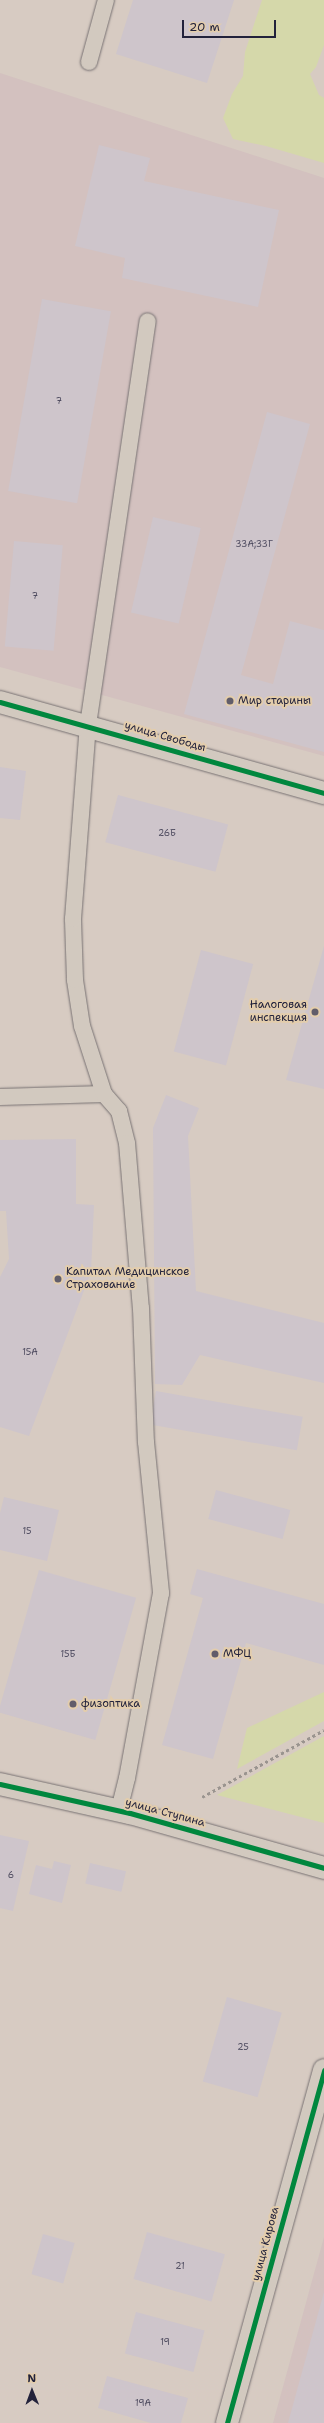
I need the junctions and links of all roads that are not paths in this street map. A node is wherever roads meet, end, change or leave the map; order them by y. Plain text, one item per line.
1 (106, 0) edge
2 (89, 62) dead end
3 (148, 321) dead end
4 (0, 702) edge
5 (88, 725) junction
6 (324, 793) edge
7 (104, 1094) junction
8 (0, 1097) edge
9 (0, 1784) edge
10 (119, 1811) junction
11 (324, 1868) edge
12 (324, 2070) edge
13 (227, 2423) edge

1 - 2 lane
3 - 5 lane
4 - 5 street, улица Свободы
5 - 6 street, улица Свободы
5 - 7 lane
7 - 8 lane
7 - 10 lane
9 - 10 street, улица Ступина
10 - 11 street, улица Ступина
12 - 13 street, улица Кирова

